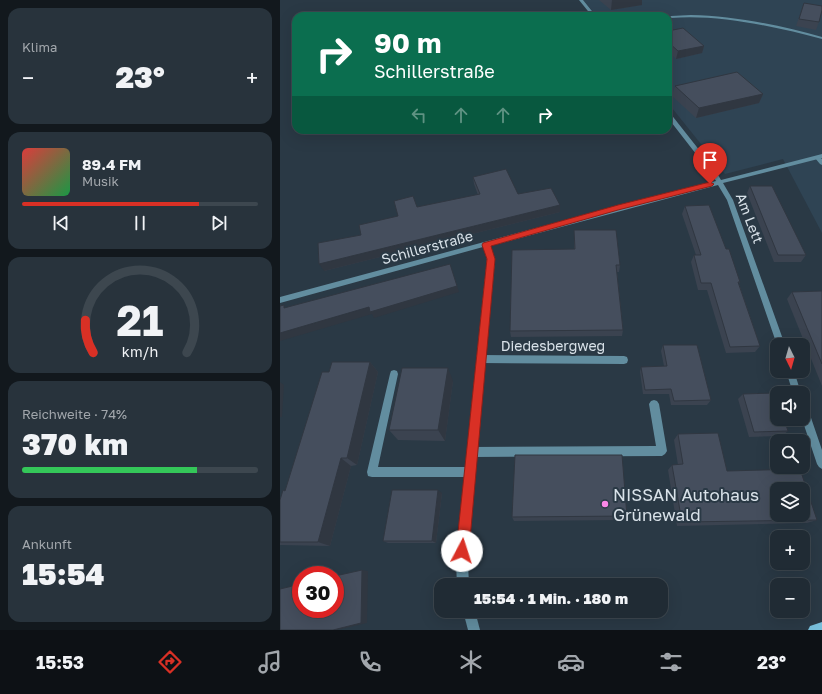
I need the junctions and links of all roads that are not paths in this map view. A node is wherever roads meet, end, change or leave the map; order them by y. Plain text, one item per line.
1 (581, 0) edge
2 (591, 12) edge
3 (672, 17) edge
4 (822, 38) edge
5 (672, 119) edge
6 (821, 159) edge
7 (720, 182) junction
8 (486, 245) junction
9 (280, 300) edge
10 (778, 338) edge
11 (481, 359) junction
12 (624, 360) dead end
13 (394, 374) dead end
14 (654, 404) dead end
15 (809, 426) edge
16 (472, 452) junction
17 (822, 464) edge
18 (470, 472) junction
19 (463, 578) edge
20 (471, 618) edge
21 (822, 628) edge
22 (474, 630) edge
23 (814, 630) edge

1 - 2 street
3 - 4 street
5 - 7 street, Am Lett
6 - 7 street, Schillerstraße
7 - 8 street, Schillerstraße
7 - 10 street, Am Lett
8 - 9 street, Schillerstraße
8 - 11 street, Diedesbergweg
11 - 12 street, Diedesbergweg
11 - 16 street, Diedesbergweg
13 - 18 street
14 - 16 street
15 - 17 street
16 - 18 street, Diedesbergweg
18 - 19 street, Diedesbergweg
20 - 22 street
21 - 23 main road

